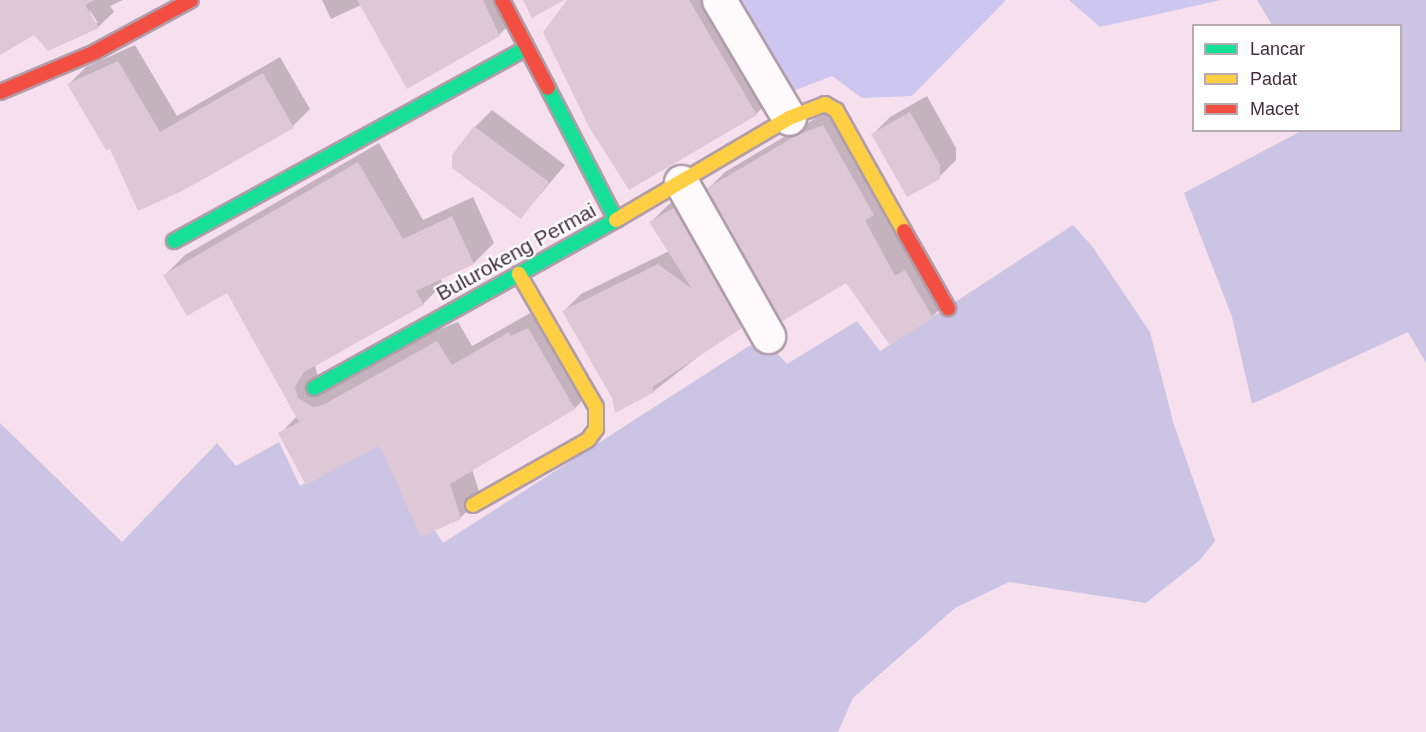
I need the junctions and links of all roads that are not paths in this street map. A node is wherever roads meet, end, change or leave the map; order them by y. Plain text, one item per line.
1 (191, 0) edge
2 (502, 0) edge
3 (719, 0) edge
4 (527, 48) junction
5 (0, 92) edge
6 (789, 118) junction
7 (681, 182) junction
8 (616, 220) junction
9 (174, 241) dead end
10 (519, 274) junction
11 (948, 308) dead end
12 (768, 336) dead end
13 (315, 388) dead end
14 (473, 506) dead end

1 - 5 street
2 - 4 street, Bulurokeng Permai
3 - 6 street
4 - 8 street, Bulurokeng Permai
4 - 9 street
6 - 7 street
6 - 11 street
7 - 8 street
7 - 12 street
8 - 10 street, Bulurokeng Permai
10 - 13 street, Bulurokeng Permai
10 - 14 street

